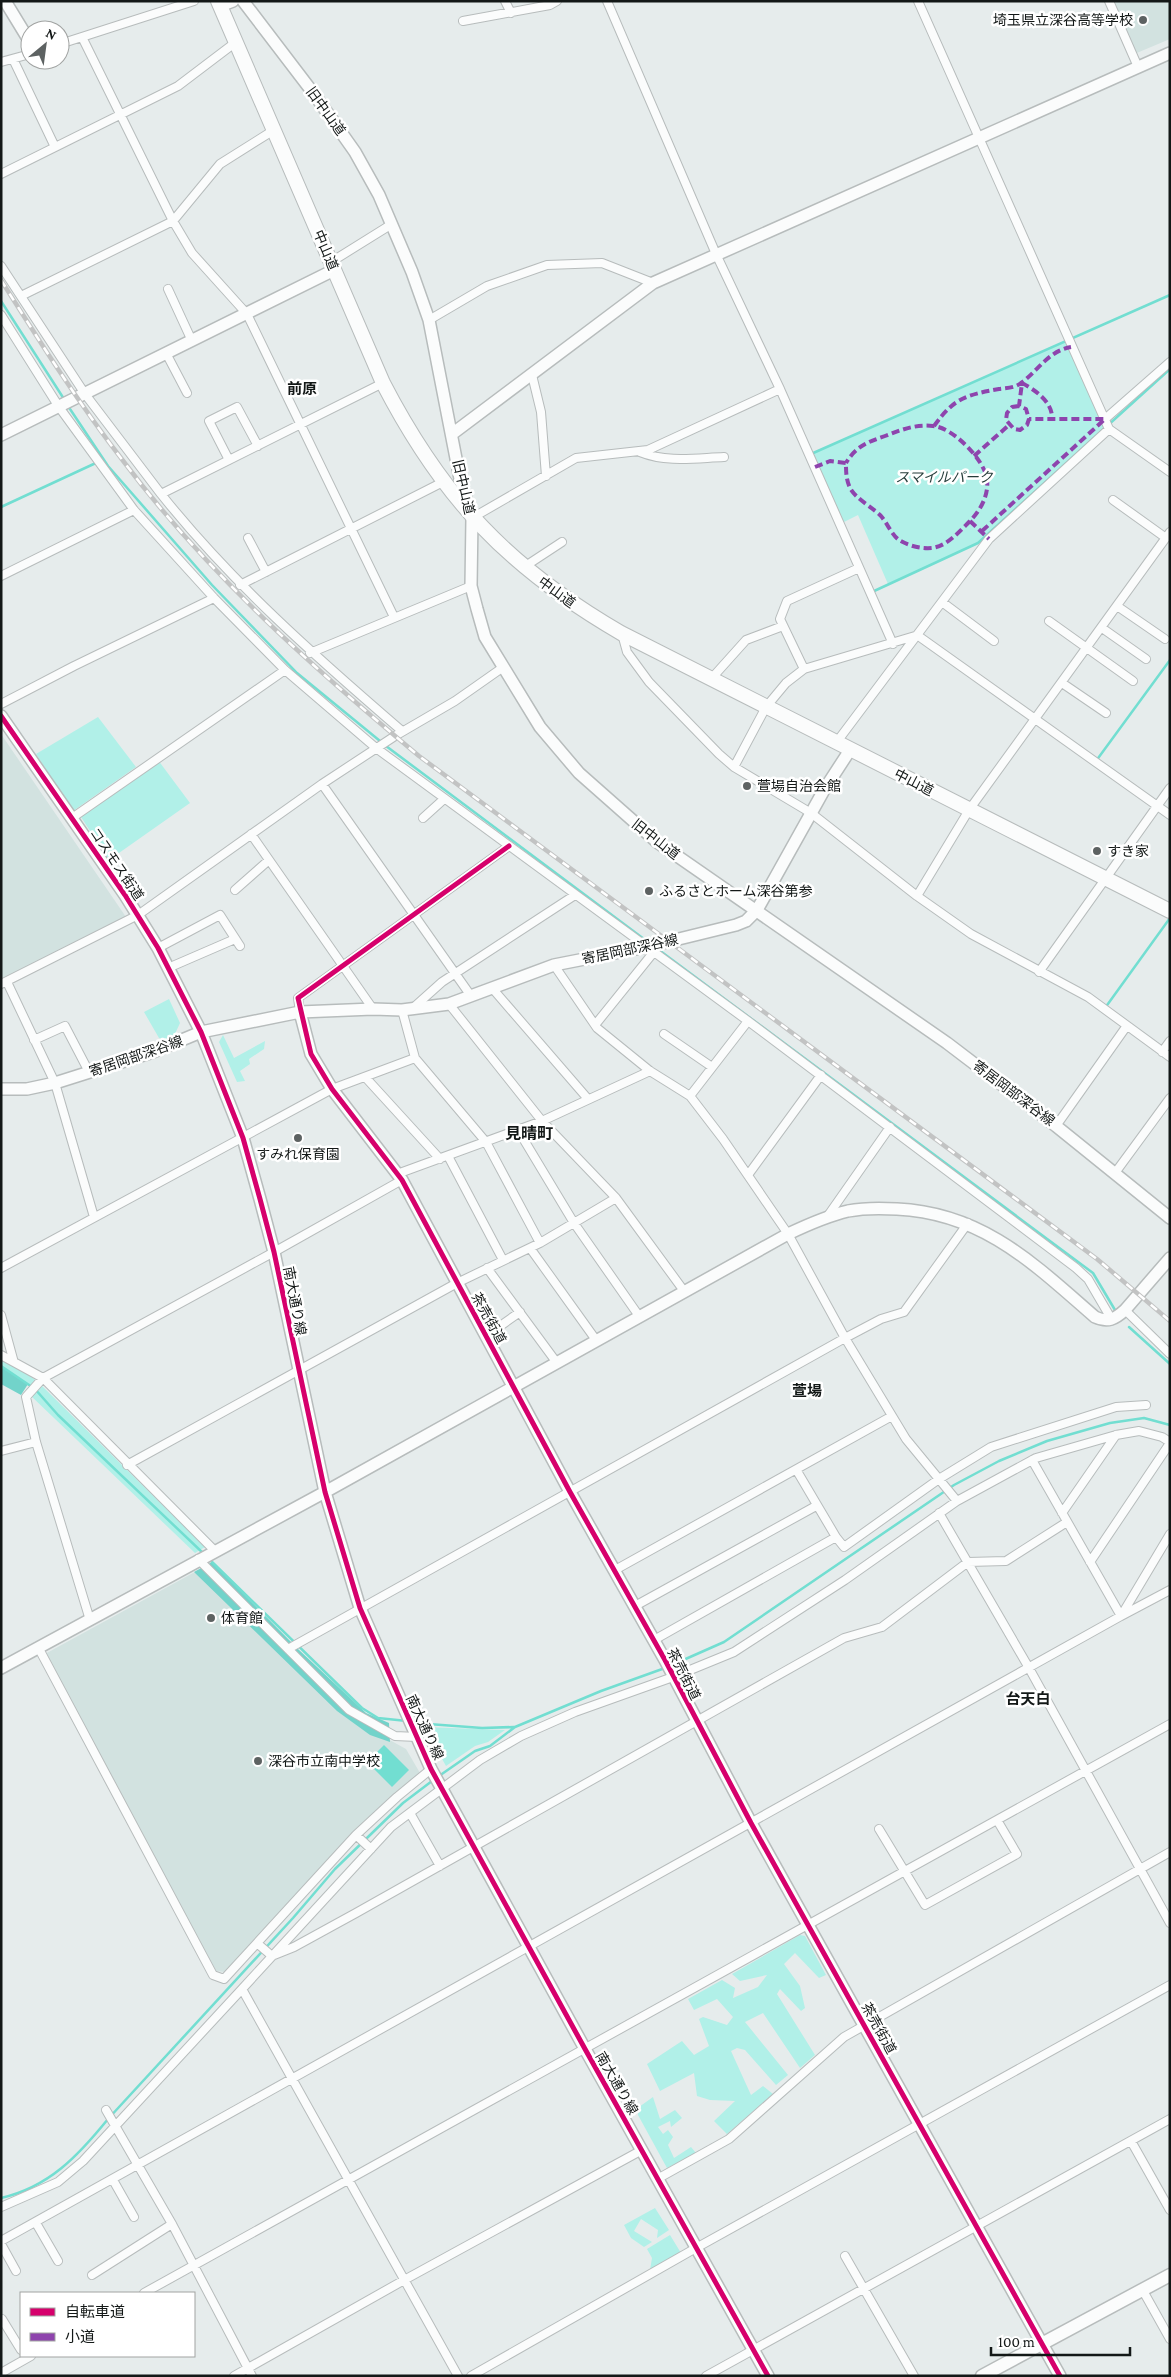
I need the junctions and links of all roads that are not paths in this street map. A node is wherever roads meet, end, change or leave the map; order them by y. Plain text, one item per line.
1 (5, 1) edge
2 (194, 1) edge
3 (243, 1) edge
4 (505, 1) edge
5 (608, 1) edge
6 (918, 1) edge
7 (1109, 1) edge
8 (552, 2) edge
9 (224, 3) edge
10 (511, 13) junction
11 (463, 21) dead end
12 (20, 26) edge
13 (82, 38) junction
14 (70, 41) edge
15 (236, 42) junction
16 (1170, 53) edge
17 (20, 57) edge
18 (13, 59) junction
19 (1, 62) edge
20 (1138, 67) junction
21 (122, 114) junction
22 (274, 130) junction
23 (979, 137) junction
24 (55, 147) junction
25 (1, 174) edge
26 (173, 221) junction
27 (392, 224) junction
28 (716, 254) junction
29 (1, 266) edge
30 (333, 266) junction
31 (654, 283) junction
32 (168, 289) dead end
33 (21, 296) junction
34 (247, 314) junction
35 (1, 315) edge
36 (429, 320) junction
37 (192, 341) junction
38 (166, 354) junction
39 (1170, 362) edge
40 (532, 375) junction
41 (383, 383) junction
42 (780, 389) junction
43 (187, 393) dead end
44 (85, 394) junction
45 (59, 407) junction
46 (1105, 420) junction
47 (299, 426) junction
48 (1109, 429) junction
49 (452, 434) junction
50 (1, 435) edge
51 (258, 446) junction
52 (638, 452) junction
53 (724, 457) dead end
54 (229, 460) junction
55 (1170, 472) edge
56 (546, 476) junction
57 (443, 482) junction
58 (161, 494) junction
59 (1113, 500) dead end
60 (134, 510) junction
61 (472, 518) junction
62 (351, 530) junction
63 (1168, 535) edge
64 (248, 538) dead end
65 (562, 542) dead end
66 (524, 567) junction
67 (860, 568) junction
68 (266, 572) junction
69 (1, 576) edge
70 (240, 585) junction
71 (471, 586) junction
72 (214, 598) junction
73 (942, 602) junction
74 (1117, 606) junction
75 (394, 617) junction
76 (1049, 621) dead end
77 (783, 626) junction
78 (1102, 628) junction
79 (621, 633) junction
80 (917, 636) junction
81 (1165, 639) dead end
82 (994, 641) dead end
83 (893, 644) junction
84 (1088, 648) junction
85 (310, 653) junction
86 (1146, 659) dead end
87 (502, 668) junction
88 (804, 669) junction
89 (285, 670) junction
90 (711, 679) junction
91 (1133, 681) dead end
92 (1062, 683) junction
93 (1, 704) edge
94 (766, 707) junction
95 (1106, 713) dead end
96 (1, 716) edge
97 (1034, 720) junction
98 (402, 732) junction
99 (836, 743) junction
100 (376, 748) junction
101 (850, 750) junction
102 (734, 767) junction
103 (322, 784) junction
104 (1170, 788) edge
105 (444, 799) junction
106 (1157, 806) junction
107 (969, 810) junction
108 (811, 813) junction
109 (1170, 816) edge
110 (72, 818) junction
111 (423, 818) dead end
112 (251, 834) junction
113 (509, 846) junction
114 (269, 860) junction
115 (1106, 879) junction
116 (235, 890) dead end
117 (575, 895) junction
118 (917, 896) junction
119 (757, 910) junction
120 (1170, 911) edge
121 (414, 914) junction
122 (138, 915) junction
123 (158, 948) junction
124 (650, 950) junction
125 (342, 966) junction
126 (554, 966) junction
127 (168, 968) junction
128 (1039, 972) junction
129 (456, 974) junction
130 (4, 983) edge
131 (492, 988) junction
132 (471, 996) junction
133 (448, 1004) junction
134 (373, 1009) junction
135 (407, 1009) junction
136 (300, 1012) junction
137 (748, 1021) junction
138 (595, 1025) junction
139 (1126, 1027) junction
140 (201, 1032) junction
141 (664, 1034) dead end
142 (34, 1040) junction
143 (1170, 1041) edge
144 (1162, 1052) junction
145 (1170, 1057) edge
146 (415, 1058) junction
147 (712, 1067) junction
148 (650, 1071) junction
149 (88, 1072) junction
150 (821, 1075) junction
151 (366, 1078) junction
152 (55, 1083) junction
153 (1, 1089) edge
154 (332, 1089) junction
155 (690, 1096) junction
156 (1170, 1098) edge
157 (588, 1099) junction
158 (542, 1121) junction
159 (1056, 1126) junction
160 (890, 1127) junction
161 (518, 1130) junction
162 (243, 1138) junction
163 (486, 1142) junction
164 (444, 1157) junction
165 (1115, 1173) junction
166 (748, 1175) junction
167 (399, 1177) junction
168 (616, 1198) junction
169 (94, 1217) junction
170 (826, 1217) junction
171 (1170, 1218) edge
172 (574, 1223) junction
173 (968, 1223) junction
174 (788, 1234) junction
175 (540, 1243) junction
176 (530, 1248) junction
177 (274, 1252) junction
178 (1170, 1258) edge
179 (503, 1260) junction
180 (1, 1268) edge
181 (488, 1268) junction
182 (457, 1282) junction
183 (684, 1290) junction
184 (1126, 1310) junction
185 (520, 1312) junction
186 (1, 1315) edge
187 (639, 1316) junction
188 (1112, 1320) junction
189 (486, 1336) junction
190 (845, 1338) junction
191 (596, 1340) junction
192 (1, 1354) edge
193 (1170, 1354) edge
194 (13, 1360) junction
195 (557, 1362) junction
196 (298, 1371) junction
197 (40, 1380) junction
198 (514, 1386) junction
199 (1146, 1405) dead end
200 (892, 1416) junction
201 (1116, 1435) junction
202 (36, 1442) junction
203 (1170, 1442) edge
204 (1, 1452) edge
205 (1032, 1460) junction
206 (127, 1465) junction
207 (797, 1471) junction
208 (941, 1480) junction
209 (325, 1492) junction
210 (570, 1492) junction
211 (955, 1499) junction
212 (816, 1506) junction
213 (939, 1513) junction
214 (1062, 1513) junction
215 (1067, 1522) junction
216 (1170, 1534) edge
217 (836, 1537) junction
218 (215, 1551) junction
219 (198, 1559) junction
220 (968, 1562) junction
221 (1090, 1562) junction
222 (615, 1570) junction
223 (1170, 1590) edge
224 (635, 1606) junction
225 (360, 1608) junction
226 (1121, 1616) junction
227 (90, 1620) junction
228 (654, 1640) junction
229 (38, 1647) junction
230 (288, 1648) junction
231 (1, 1668) edge
232 (1029, 1668) junction
233 (672, 1675) junction
234 (696, 1723) junction
235 (1170, 1724) edge
236 (418, 1737) junction
237 (432, 1769) junction
238 (1086, 1770) junction
239 (442, 1788) junction
240 (410, 1812) junction
241 (997, 1820) junction
242 (751, 1823) junction
243 (880, 1829) dead end
244 (356, 1835) junction
245 (474, 1847) junction
246 (371, 1849) junction
247 (1170, 1852) edge
248 (440, 1866) junction
249 (1140, 1868) junction
250 (904, 1871) junction
251 (1170, 1922) edge
252 (810, 1926) junction
253 (259, 1946) junction
254 (530, 1948) junction
255 (271, 1955) junction
256 (1170, 1985) edge
257 (242, 1990) junction
258 (864, 2024) junction
259 (585, 2049) junction
260 (293, 2078) junction
261 (110, 2118) junction
262 (1170, 2119) edge
263 (920, 2125) junction
264 (1131, 2141) junction
265 (642, 2150) junction
266 (139, 2165) junction
267 (659, 2178) junction
268 (113, 2180) junction
269 (349, 2180) junction
270 (1, 2207) edge
271 (1170, 2210) edge
272 (134, 2217) dead end
273 (36, 2223) junction
274 (172, 2224) junction
275 (976, 2226) junction
276 (1, 2242) edge
277 (696, 2248) junction
278 (845, 2256) dead end
279 (58, 2261) dead end
280 (193, 2266) junction
281 (16, 2271) dead end
282 (92, 2275) dead end
283 (1170, 2275) edge
284 (406, 2279) junction
285 (864, 2288) junction
286 (1142, 2289) junction
287 (146, 2292) edge
288 (2, 2319) edge
289 (1170, 2338) edge
290 (1042, 2343) junction
291 (20, 2348) edge
292 (753, 2350) junction
293 (28, 2357) edge
294 (250, 2372) edge
295 (7, 2373) edge
296 (234, 2376) edge
297 (458, 2376) edge
298 (471, 2376) edge
299 (706, 2376) edge
300 (768, 2376) edge
301 (914, 2376) edge
302 (982, 2376) edge
303 (1060, 2376) edge

1 - 12 street
2 - 13 street
3 - 27 street, 旧中山道
4 - 10 street
5 - 28 street
6 - 23 street
7 - 20 street
8 - 10 street
9 - 15 highway, 中山道
10 - 11 street
13 - 14 street
13 - 21 street
15 - 21 street
15 - 22 highway, 中山道
16 - 20 street
17 - 18 street
18 - 19 street
18 - 24 street
20 - 23 street
21 - 24 street
21 - 26 street
22 - 26 street
22 - 30 highway, 中山道
23 - 28 street
23 - 46 street
24 - 25 street
26 - 33 street
26 - 34 street
27 - 30 street
27 - 36 street, 旧中山道
28 - 31 street
28 - 42 street
29 - 33 street
30 - 34 street
30 - 41 highway, 中山道
31 - 36 street
31 - 40 street
32 - 37 street
33 - 44 street
34 - 37 street
34 - 47 street
35 - 45 street
36 - 49 street, 旧中山道
37 - 38 street
38 - 43 street
38 - 44 street
39 - 46 street
40 - 49 street
40 - 56 street
41 - 47 street
41 - 57 highway, 中山道
42 - 52 street
42 - 67 street
44 - 45 street
44 - 58 street
45 - 50 street
45 - 60 street
46 - 48 street
47 - 51 street
47 - 62 street
48 - 55 street
48 - 73 street
49 - 61 street, 旧中山道
51 - 54 street
51 - 54 street
52 - 53 street
52 - 56 street
54 - 58 street
56 - 61 street
57 - 61 highway, 中山道
57 - 62 street
58 - 70 street
59 - 63 street
60 - 69 street
60 - 72 street
61 - 66 highway, 中山道
61 - 71 street, 旧中山道
62 - 68 street
62 - 75 street
63 - 74 street
64 - 68 street
65 - 66 street
66 - 79 highway, 中山道
67 - 77 street
67 - 83 street
68 - 70 street
70 - 85 street
71 - 75 street
71 - 87 street, 旧中山道
72 - 89 street
72 - 93 street
73 - 80 street
73 - 82 street
74 - 78 street
74 - 81 street
75 - 85 street
76 - 84 street
77 - 88 street
77 - 90 street
78 - 84 street
78 - 86 street
79 - 90 highway, 中山道
79 - 102 street
80 - 83 street
80 - 97 street
80 - 99 street
83 - 88 street
84 - 91 street
84 - 92 street
85 - 98 street
87 - 98 street
87 - 119 street, 旧中山道
88 - 94 street
89 - 100 street
89 - 110 street
90 - 94 highway, 中山道
92 - 95 street
92 - 97 street
94 - 99 highway, 中山道
94 - 102 street
96 - 110 street, コスモス街道
97 - 106 street
97 - 107 street
98 - 100 street
99 - 101 highway, 中山道
100 - 103 street
100 - 105 street
101 - 107 highway, 中山道
101 - 108 street
102 - 108 street
103 - 112 street
103 - 121 street
104 - 106 street
105 - 111 street
105 - 113 street
106 - 109 street
106 - 115 street
107 - 115 highway, 中山道
107 - 118 street
108 - 118 street
108 - 119 street
110 - 122 street, コスモス街道
112 - 114 street
112 - 122 street
113 - 117 street
113 - 121 street
114 - 116 street
114 - 125 street
115 - 120 highway, 中山道
115 - 128 street
117 - 124 street
117 - 129 street
118 - 128 street
119 - 124 street, 寄居岡部深谷線
119 - 159 street, 寄居岡部深谷線
121 - 125 street
121 - 129 street
122 - 123 street, コスモス街道
122 - 130 street
123 - 127 street, コスモス街道
123 - 127 street
124 - 126 street, 寄居岡部深谷線
124 - 137 street
124 - 138 street
125 - 134 street
125 - 136 street
126 - 131 street, 寄居岡部深谷線
126 - 138 street
127 - 140 street, コスモス街道
128 - 139 street
129 - 132 street
129 - 135 street
130 - 142 street
131 - 132 street, 寄居岡部深谷線
131 - 157 street
132 - 133 street, 寄居岡部深谷線
133 - 135 street, 寄居岡部深谷線
133 - 158 street
134 - 135 street, 寄居岡部深谷線
134 - 136 street, 寄居岡部深谷線
135 - 146 street
136 - 140 street, 寄居岡部深谷線
136 - 154 street, 茶売街道
137 - 147 street
137 - 150 street
138 - 148 street
139 - 144 street
139 - 159 street
140 - 149 street, 寄居岡部深谷線
140 - 162 street, 南大通り線
141 - 147 street
142 - 149 street
142 - 152 street
143 - 144 street
144 - 145 street
146 - 151 street
146 - 163 street
147 - 155 street
148 - 155 street
148 - 157 street
149 - 152 street, 寄居岡部深谷線
150 - 160 street
150 - 166 street
151 - 154 street
151 - 164 street
152 - 153 street, 寄居岡部深谷線
152 - 169 street
154 - 162 street
154 - 167 street, 茶売街道
155 - 166 street
156 - 165 street
157 - 158 street
158 - 161 street
158 - 168 street
159 - 165 street, 寄居岡部深谷線
160 - 170 street
160 - 188 street
161 - 163 street
161 - 172 street
162 - 169 street
162 - 177 street, 南大通り線
163 - 164 street
163 - 175 street
164 - 167 street
164 - 179 street
165 - 171 street, 寄居岡部深谷線
166 - 174 street
167 - 177 street
167 - 182 street, 茶売街道
168 - 172 street
168 - 183 street
169 - 180 street
170 - 173 street
170 - 174 street
172 - 175 street
172 - 187 street
173 - 188 street
173 - 190 street
174 - 183 street
174 - 190 street
175 - 176 street
176 - 179 street
176 - 191 street
177 - 196 street, 南大通り線
177 - 197 street
178 - 184 street
179 - 181 street
181 - 182 street
181 - 185 street
182 - 189 street, 茶売街道
182 - 196 street
183 - 187 street
184 - 188 street
184 - 193 street
185 - 189 street
185 - 195 street
186 - 194 street
187 - 191 street
189 - 198 street, 茶売街道
190 - 200 street
190 - 210 street
191 - 195 street
192 - 194 street
194 - 197 street
195 - 198 street
196 - 206 street
196 - 209 street, 南大通り線
197 - 202 street
197 - 206 street
198 - 209 street
198 - 210 street, 茶売街道
199 - 208 street
200 - 207 street
200 - 208 street
201 - 203 street
201 - 205 street
201 - 214 street
202 - 204 street
202 - 227 street
203 - 221 street
205 - 211 street
205 - 214 street
206 - 218 street
207 - 212 street
207 - 222 street
208 - 211 street
208 - 217 street
209 - 218 street
209 - 225 street, 南大通り線
210 - 222 street, 茶売街道
210 - 225 street
211 - 213 street
212 - 217 street
212 - 224 street
213 - 220 street
213 - 233 street
214 - 215 street
215 - 220 street
215 - 221 street
216 - 226 street
217 - 228 street
218 - 219 street
219 - 227 street
219 - 230 street
220 - 232 street
220 - 234 street
221 - 226 street
222 - 224 street, 茶売街道
223 - 226 street
224 - 228 street, 茶売街道
225 - 230 street
225 - 236 street, 南大通り線
226 - 232 street
227 - 229 street
228 - 233 street, 茶売街道
229 - 231 street
229 - 253 street
230 - 236 street
232 - 238 street
232 - 242 street
233 - 234 street, 茶売街道
233 - 239 street
234 - 242 street, 茶売街道
234 - 245 street
235 - 238 street
236 - 237 street, 南大通り線
237 - 239 street, 南大通り線
237 - 244 street
238 - 241 street
238 - 249 street
239 - 240 street
239 - 245 street, 南大通り線
240 - 246 street
240 - 248 street
241 - 250 street
241 - 250 street
242 - 252 street, 茶売街道
242 - 254 street
243 - 250 street
244 - 246 street
244 - 253 street
245 - 248 street
245 - 254 street, 南大通り線
246 - 255 street
247 - 249 street
248 - 255 street
249 - 251 street
249 - 258 street
250 - 252 street
252 - 258 street, 茶売街道
252 - 259 street
253 - 255 street
254 - 259 street, 南大通り線
254 - 260 street
255 - 257 street
256 - 263 street
257 - 260 street
257 - 261 street
258 - 263 street, 茶売街道
258 - 267 street
259 - 265 street, 南大通り線
259 - 269 street
260 - 266 street
260 - 269 street
261 - 266 street
261 - 270 street
262 - 264 street
263 - 275 street, 茶売街道
263 - 277 street
264 - 271 street
264 - 275 street
265 - 267 street, 南大通り線
265 - 284 street
266 - 268 street
266 - 274 street
267 - 277 street, 南大通り線
268 - 272 street
268 - 273 street
269 - 280 street
269 - 284 street
273 - 276 street
273 - 279 street
274 - 280 street
274 - 282 street
275 - 285 street
275 - 290 street, 茶売街道
276 - 281 street
277 - 292 street, 南大通り線
277 - 298 street
278 - 285 street
280 - 287 street
280 - 294 street
283 - 286 main road
284 - 294 street
284 - 297 street
285 - 292 street
285 - 301 street
286 - 289 street
286 - 290 main road
288 - 291 street
290 - 302 main road
290 - 303 street, 茶売街道
292 - 299 street
292 - 300 street, 南大通り線
293 - 295 street
294 - 296 street

